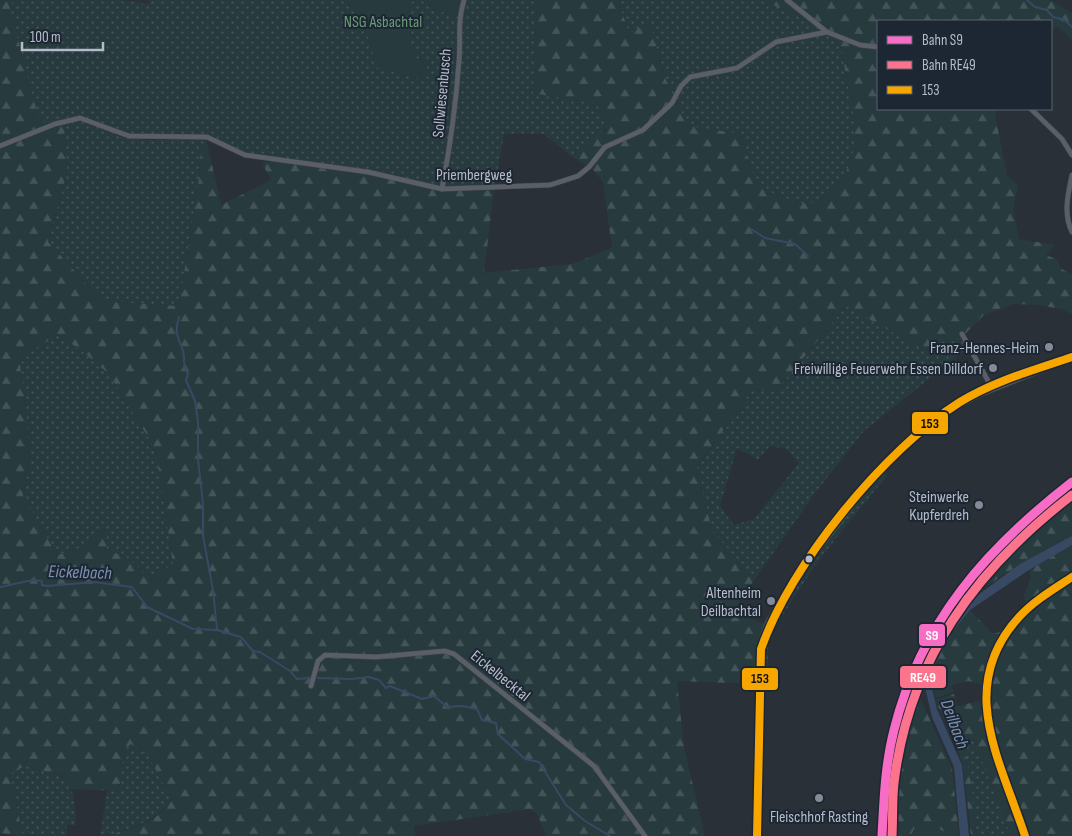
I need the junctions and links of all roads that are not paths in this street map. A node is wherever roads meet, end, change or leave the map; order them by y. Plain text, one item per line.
1 (464, 0) edge
2 (787, 0) edge
3 (827, 32) junction
4 (877, 47) edge
5 (1032, 110) edge
6 (0, 146) edge
7 (1072, 155) edge
8 (1072, 175) edge
9 (442, 189) junction
10 (1072, 232) edge
11 (962, 334) dead end
12 (1072, 357) edge
13 (992, 388) junction
14 (1072, 577) edge
15 (311, 686) dead end
16 (645, 836) edge
17 (757, 836) edge
18 (1025, 836) edge

1 - 9 street, Sollwiesenbusch
2 - 3 street
3 - 4 street
3 - 9 street, Priembergweg
5 - 7 street
6 - 9 street, Priembergweg
8 - 10 street
11 - 13 street
12 - 13 street
13 - 17 street
14 - 18 street
15 - 16 street, Eickelbecktal

